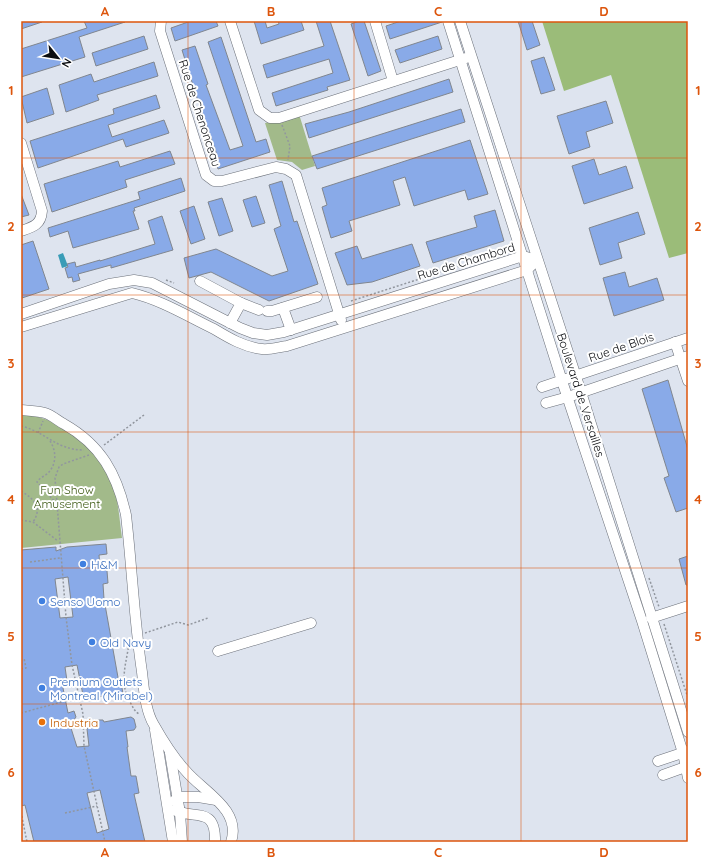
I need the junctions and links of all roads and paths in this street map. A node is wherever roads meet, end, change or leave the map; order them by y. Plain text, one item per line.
1 (161, 21) edge
2 (230, 21) edge
3 (375, 21) edge
4 (448, 21) edge
5 (460, 21) edge
6 (471, 56) junction
7 (460, 60) junction
8 (393, 81) junction
9 (279, 118) junction
10 (21, 143) edge
11 (286, 169) junction
12 (21, 231) edge
13 (523, 256) junction
14 (537, 260) junction
15 (527, 270) junction
16 (200, 281) dead end
17 (317, 297) dead end
18 (241, 303) junction
19 (284, 308) junction
20 (21, 314) edge
21 (340, 314) junction
22 (230, 323) junction
23 (21, 327) edge
24 (343, 328) junction
25 (291, 330) junction
26 (688, 338) edge
27 (675, 342) junction
28 (684, 357) edge
29 (575, 376) junction
30 (562, 381) junction
31 (688, 381) edge
32 (542, 387) dead end
33 (581, 392) junction
34 (568, 397) junction
35 (546, 403) dead end
36 (21, 410) edge
37 (46, 414) junction
38 (144, 415) dead end
39 (21, 426) edge
40 (38, 433) junction
41 (49, 440) junction
42 (98, 450) junction
43 (21, 491) edge
44 (57, 503) junction
45 (21, 520) edge
46 (33, 522) junction
47 (59, 541) junction
48 (60, 558) junction
49 (30, 562) dead end
50 (688, 606) edge
51 (662, 617) dead end
52 (651, 618) junction
53 (311, 623) dead end
54 (218, 651) dead end
55 (24, 658) dead end
56 (21, 669) edge
57 (80, 697) junction
58 (688, 698) edge
59 (21, 713) edge
60 (154, 725) junction
61 (688, 732) edge
62 (170, 749) junction
63 (686, 752) edge
64 (658, 761) dead end
65 (686, 766) edge
66 (663, 775) dead end
67 (688, 778) edge
68 (178, 797) junction
69 (217, 800) junction
70 (97, 806) junction
71 (169, 807) junction
72 (21, 812) edge
73 (65, 813) dead end
74 (180, 813) junction
75 (27, 842) edge
76 (105, 842) edge
77 (173, 842) edge
78 (182, 842) edge
79 (215, 842) edge
80 (232, 842) edge

1 - 11 street, Rue de Chenonceau
2 - 9 street
3 - 8 street
4 - 7 street, Boulevard de Versailles
5 - 6 street, Boulevard de Versailles
6 - 7 street
6 - 14 street, Boulevard de Versailles
7 - 8 street
7 - 13 street, Boulevard de Versailles
8 - 9 street
9 - 11 path
10 - 12 street
11 - 21 street
13 - 14 street, Rue de Chambord
13 - 15 street, Boulevard de Versailles
13 - 21 street, Rue de Chambord
14 - 15 street
14 - 29 street, Boulevard de Versailles
15 - 24 street
15 - 30 street, Boulevard de Versailles
16 - 18 street
17 - 19 street
18 - 19 street
18 - 22 street
19 - 25 street
20 - 22 street, Rue de Chambord
21 - 24 street
21 - 25 street, Rue de Chambord
22 - 25 street, Rue de Chambord
23 - 24 street
26 - 27 street, Rue de Blois
27 - 28 street
27 - 29 street, Rue de Blois
28 - 31 street
28 - 33 street
29 - 30 street, Rue de Blois
29 - 33 street, Boulevard de Versailles
30 - 32 street, Rue de Blois
30 - 34 street, Boulevard de Versailles
33 - 34 street
33 - 52 street, Boulevard de Versailles
34 - 35 street
34 - 63 street, Boulevard de Versailles
36 - 37 street
37 - 40 path
37 - 42 street
38 - 42 path
39 - 40 path
40 - 41 path
41 - 42 path
41 - 44 path
42 - 44 path
42 - 60 street
43 - 46 path
44 - 47 path
45 - 46 path
46 - 47 path
47 - 48 path
48 - 49 path
48 - 57 path
50 - 52 street
51 - 58 path
52 - 61 street, Boulevard de Versailles
53 - 54 street
55 - 56 path
57 - 59 path
57 - 70 path
60 - 62 street
60 - 71 street
62 - 68 street
62 - 69 street
63 - 64 street
63 - 65 street, Boulevard de Versailles
65 - 66 street
65 - 67 street, Boulevard de Versailles
68 - 69 street
68 - 71 street
68 - 74 street
69 - 80 street
70 - 73 path
70 - 76 path
71 - 74 street
71 - 77 street
72 - 75 path
74 - 78 street
74 - 79 street

